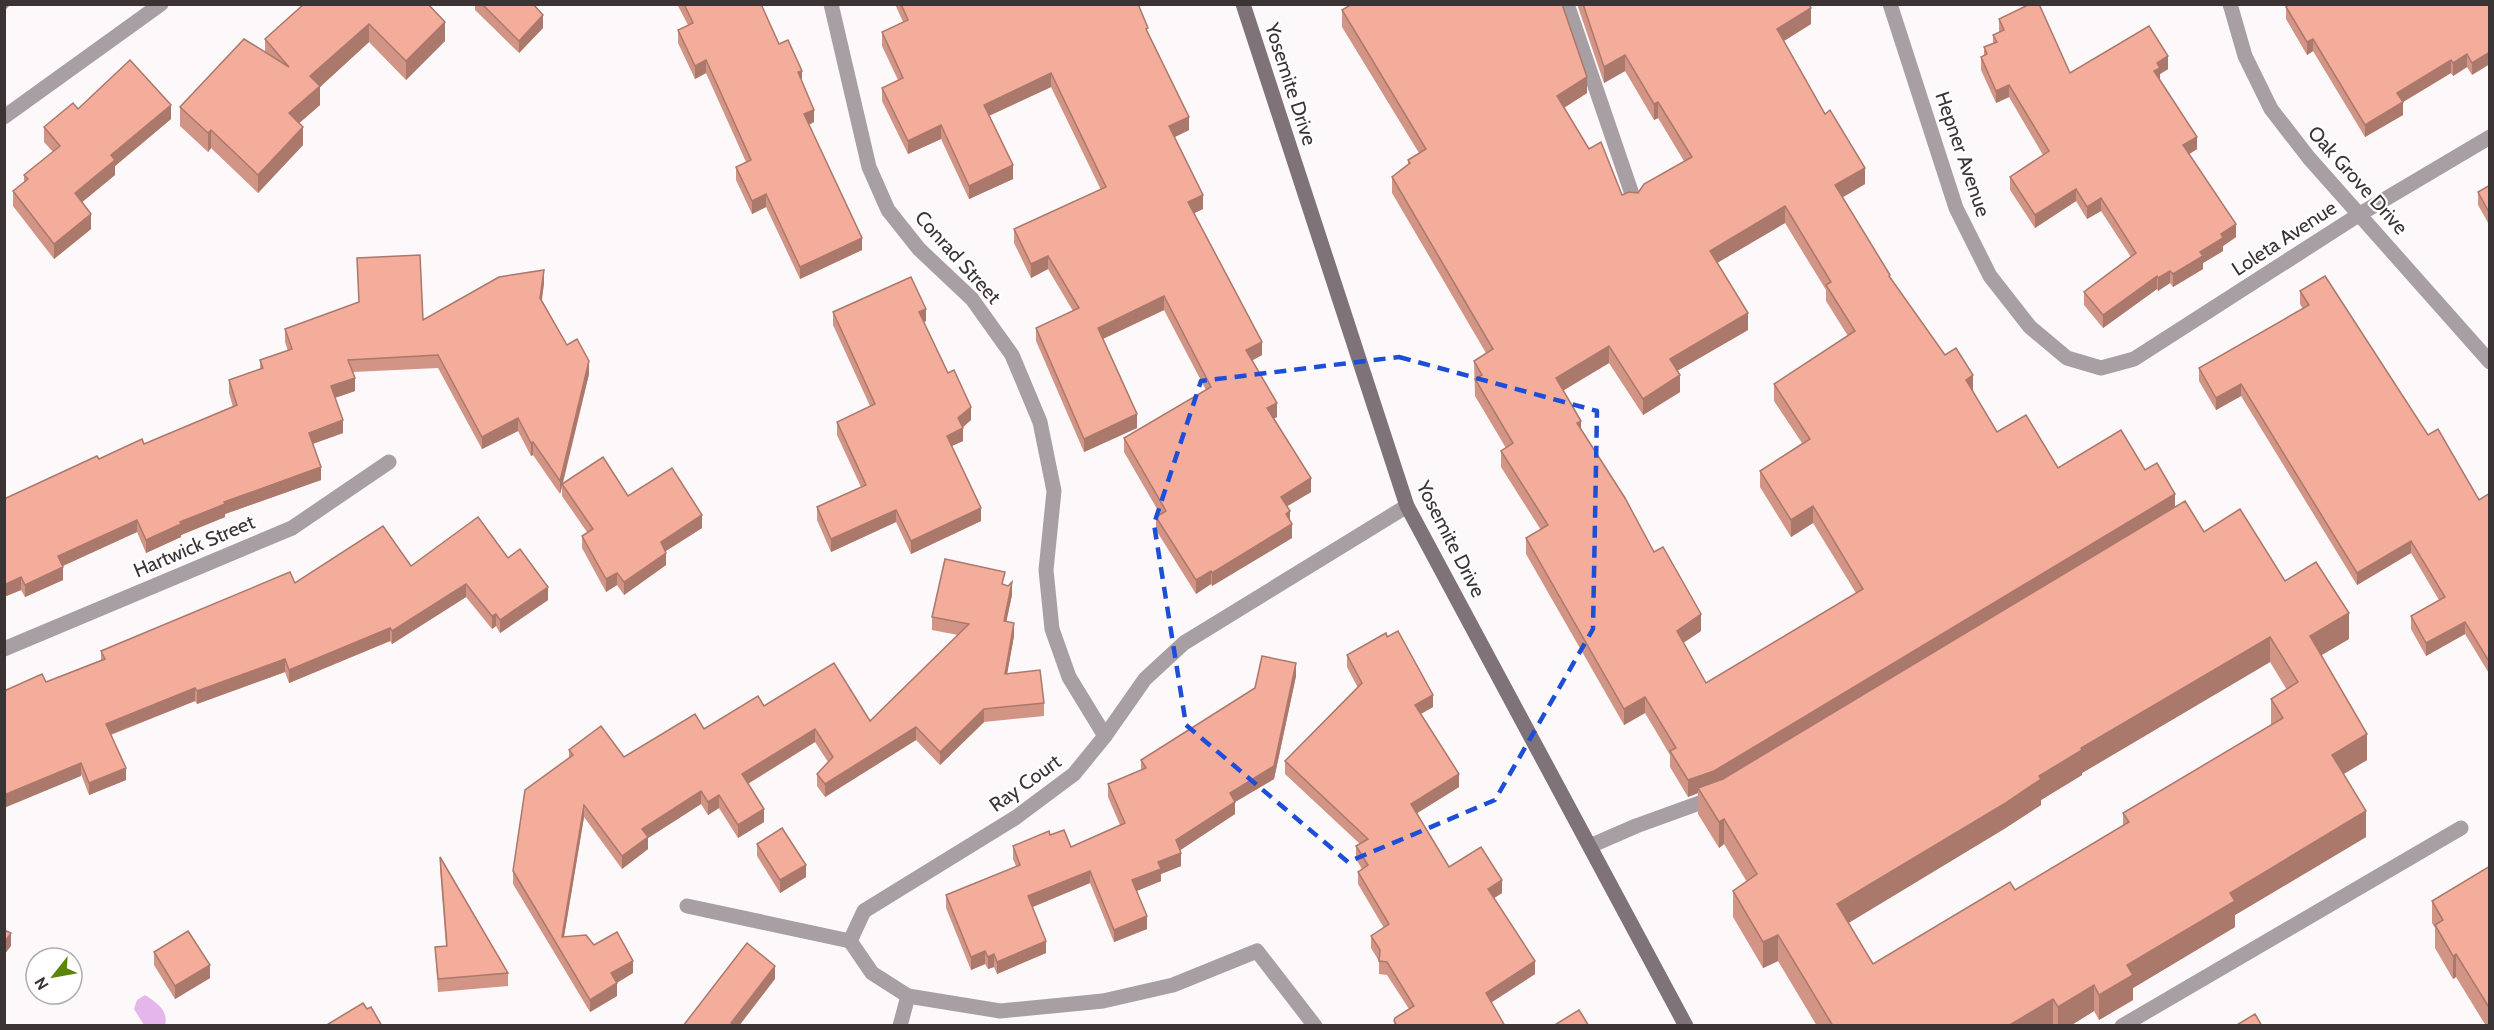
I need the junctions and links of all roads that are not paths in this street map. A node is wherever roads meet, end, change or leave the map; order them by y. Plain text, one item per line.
1 (161, 4) edge
2 (831, 4) edge
3 (1242, 4) edge
4 (1568, 4) edge
5 (1890, 4) edge
6 (2230, 4) edge
7 (4, 117) edge
8 (2490, 137) edge
9 (1634, 200) edge
10 (2360, 214) junction
11 (2490, 362) edge
12 (2101, 368) joint
13 (389, 462) dead end
14 (1407, 506) junction
15 (4, 649) edge
16 (1105, 736) junction
17 (1728, 790) edge
18 (2461, 828) dead end
19 (1590, 846) junction
20 (687, 906) dead end
21 (850, 941) junction
22 (908, 996) junction
23 (900, 1026) edge
24 (1315, 1026) edge
25 (1686, 1026) edge
26 (2122, 1026) edge

1 - 7 street
2 - 16 street, Conrad Street
3 - 14 street, Yosemite Drive
4 - 9 street
5 - 12 street, Hepner Avenue
6 - 10 street, Oak Grove Drive
8 - 10 street, Loleta Avenue
10 - 11 street, Oak Grove Drive
10 - 12 street, Loleta Avenue
13 - 15 street, Hartwick Street
14 - 16 street, Ray Court
14 - 19 street, Yosemite Drive
16 - 21 street, Ray Court
17 - 19 street
18 - 26 street
19 - 25 street, Yosemite Drive
20 - 21 street
21 - 22 street
22 - 23 street
22 - 24 street

